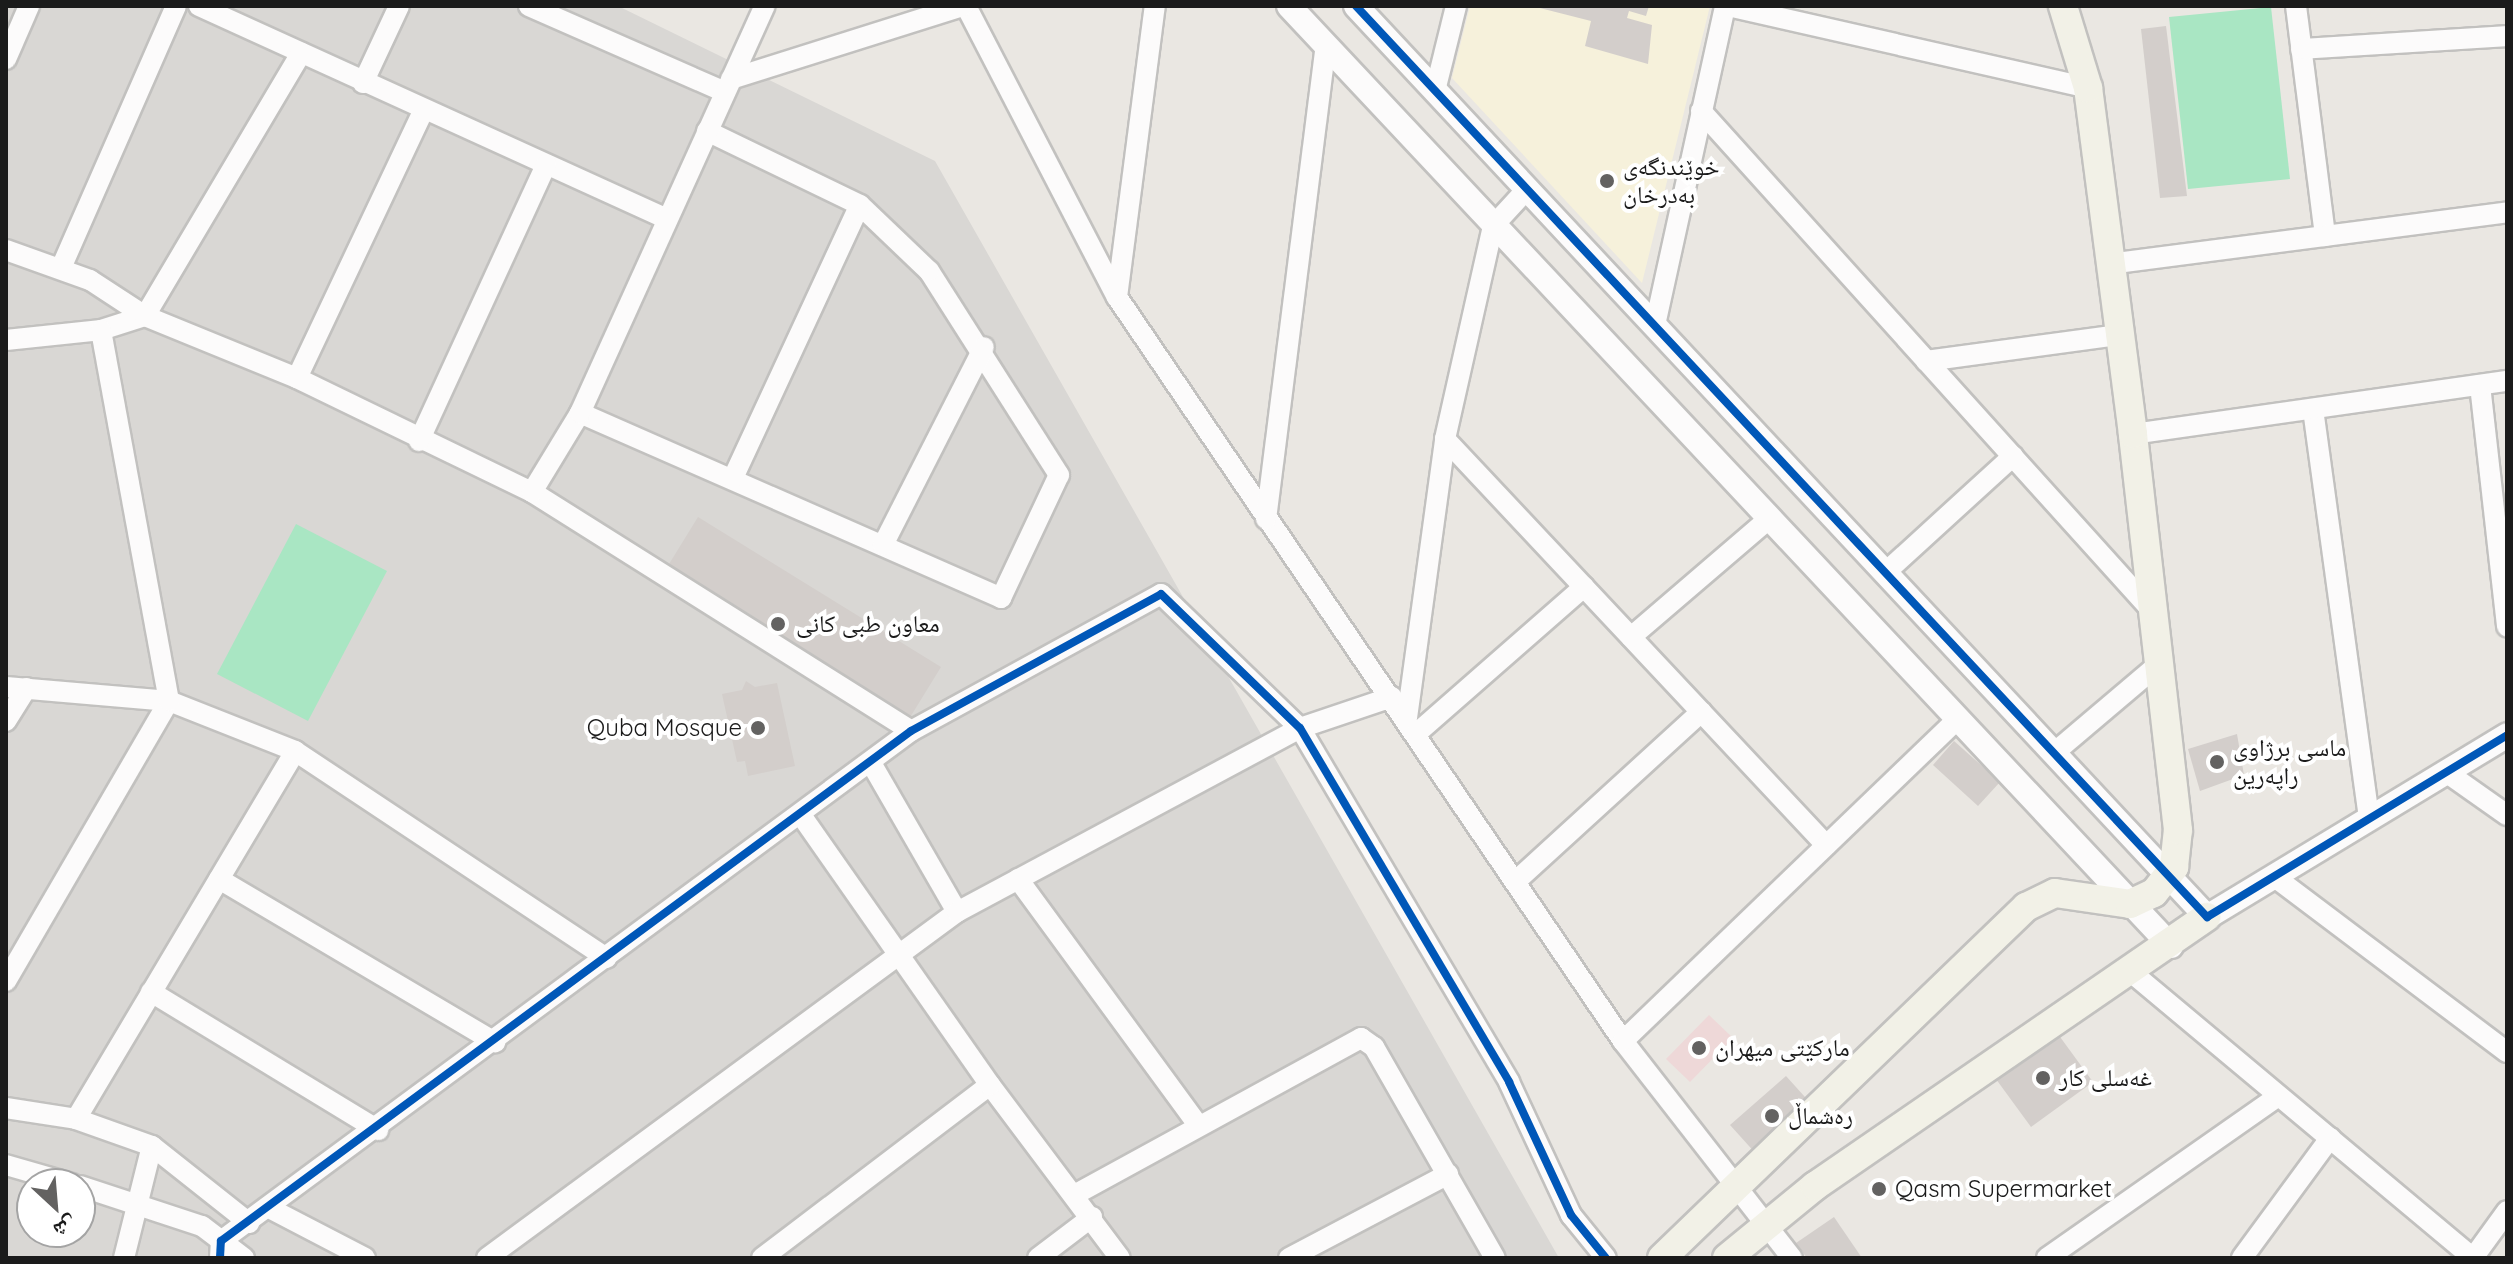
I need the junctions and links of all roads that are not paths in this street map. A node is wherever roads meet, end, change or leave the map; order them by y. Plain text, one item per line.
1 (29, 6) edge
2 (176, 6) edge
3 (199, 6) edge
4 (399, 6) edge
5 (529, 6) edge
6 (765, 6) edge
7 (964, 6) edge
8 (1155, 6) edge
9 (1289, 6) edge
10 (1356, 6) edge
11 (1456, 6) edge
12 (1726, 6) edge
13 (2063, 6) edge
14 (2296, 6) edge
15 (2507, 36) edge
16 (1326, 44) junction
17 (2301, 49) junction
18 (301, 53) junction
19 (6, 59) edge
20 (363, 83) junction
21 (728, 86) junction
22 (1436, 87) junction
23 (2088, 88) junction
24 (423, 111) junction
25 (1701, 111) junction
26 (707, 131) junction
27 (546, 165) junction
28 (1527, 189) junction
29 (860, 205) junction
30 (2507, 212) edge
31 (667, 219) junction
32 (1493, 226) junction
33 (2325, 236) junction
34 (6, 250) edge
35 (2109, 264) junction
36 (61, 268) junction
37 (1117, 297) junction
38 (145, 316) junction
39 (1655, 325) junction
40 (101, 330) junction
41 (2119, 335) junction
42 (6, 340) edge
43 (984, 347) junction
44 (1926, 361) junction
45 (297, 378) junction
46 (2507, 381) edge
47 (2480, 385) junction
48 (2313, 409) junction
49 (580, 413) junction
50 (2133, 434) junction
51 (1445, 439) junction
52 (419, 441) junction
53 (2013, 456) junction
54 (733, 478) junction
55 (532, 492) junction
56 (1770, 518) junction
57 (1266, 519) junction
58 (883, 545) junction
59 (1886, 572) junction
60 (2505, 583) edge
61 (1584, 587) junction
62 (2155, 614) junction
63 (2507, 626) edge
64 (1631, 637) junction
65 (2160, 663) junction
66 (16, 688) edge
67 (1392, 697) junction
68 (169, 701) junction
69 (1701, 712) junction
70 (1958, 719) junction
71 (6, 721) edge
72 (1412, 725) junction
73 (1300, 728) junction
74 (911, 731) junction
75 (2507, 735) edge
76 (295, 751) junction
77 (2054, 753) junction
78 (871, 763) junction
79 (2446, 772) junction
80 (801, 815) junction
81 (2507, 815) edge
82 (2369, 819) junction
83 (1826, 845) junction
84 (2169, 875) junction
85 (2276, 878) junction
86 (219, 879) junction
87 (1018, 879) junction
88 (1516, 881) junction
89 (2130, 904) junction
90 (957, 912) junction
91 (2207, 917) junction
92 (2171, 946) junction
93 (896, 957) junction
94 (607, 958) junction
95 (2131, 972) junction
96 (6, 981) edge
97 (151, 992) junction
98 (1623, 1041) junction
99 (495, 1042) junction
100 (2507, 1052) edge
101 (990, 1085) junction
102 (2277, 1097) junction
103 (6, 1108) edge
104 (76, 1119) junction
105 (1198, 1125) junction
106 (378, 1130) junction
107 (2330, 1138) junction
108 (152, 1146) junction
109 (1448, 1174) junction
110 (1736, 1187) junction
111 (96, 1191) edge
112 (1076, 1194) junction
113 (137, 1203) junction
114 (271, 1209) junction
115 (2507, 1211) edge
116 (1092, 1217) junction
117 (249, 1223) junction
118 (1767, 1224) junction
119 (220, 1249) edge
120 (1292, 1257) edge
121 (124, 1258) edge
122 (244, 1258) edge
123 (365, 1258) edge
124 (487, 1258) edge
125 (762, 1258) edge
126 (1038, 1258) edge
127 (1120, 1258) edge
128 (1495, 1258) edge
129 (1606, 1258) edge
130 (1662, 1258) edge
131 (1727, 1258) edge
132 (1792, 1258) edge
133 (2047, 1258) edge
134 (2242, 1258) edge
135 (2473, 1258) edge

1 - 19 street
2 - 36 street
3 - 18 street
4 - 20 street
5 - 21 street
6 - 21 street
7 - 21 street
7 - 37 street
8 - 37 street
9 - 16 street
10 - 22 street
11 - 22 street
12 - 23 street
12 - 25 street
13 - 23 main road
14 - 17 street
15 - 17 street
16 - 32 street
16 - 57 street
17 - 33 street
18 - 20 street
18 - 38 street
20 - 24 street
21 - 26 street
22 - 28 street
23 - 35 main road
24 - 27 street
24 - 45 street
25 - 39 street
25 - 44 street
26 - 29 street
26 - 31 street
27 - 31 street
27 - 52 street
28 - 32 street
28 - 39 street
29 - 43 street
29 - 54 street
30 - 33 street
31 - 49 street
32 - 51 street
32 - 56 street
33 - 35 street
34 - 36 street
35 - 41 main road
36 - 38 street
37 - 57 street
38 - 40 street
38 - 45 street
39 - 59 street
40 - 42 street
40 - 68 street
41 - 44 street
41 - 50 main road
43 - 58 street
43 - 58 street
44 - 53 street
45 - 52 street
46 - 47 street
47 - 48 street
47 - 60 street
48 - 50 street
48 - 82 street
49 - 54 street
49 - 55 street
50 - 62 main road
51 - 61 street
51 - 72 street
52 - 55 street
53 - 59 street
53 - 62 street
54 - 58 street
55 - 74 street
56 - 64 street
56 - 70 street
57 - 67 street
59 - 77 street
60 - 63 street
61 - 64 street
61 - 72 street
62 - 65 main road
64 - 69 street
65 - 77 street
65 - 84 main road
66 - 68 street
66 - 71 street
67 - 72 street
67 - 73 street
68 - 76 street
68 - 96 street
69 - 83 street
69 - 88 street
70 - 83 street
70 - 89 street
72 - 88 street
73 - 74 street
73 - 87 street
73 - 129 street
74 - 78 street
75 - 79 street
76 - 86 street
76 - 94 street
77 - 84 street
78 - 80 street
78 - 90 street
79 - 81 street
79 - 82 street
80 - 93 street
80 - 94 street
82 - 85 street
83 - 98 street
84 - 89 main road
84 - 91 street
85 - 91 street
85 - 100 street
86 - 97 street
86 - 99 street
87 - 90 street
87 - 105 street
88 - 98 street
89 - 92 street
89 - 110 main road
90 - 93 street
91 - 92 main road
92 - 95 main road
93 - 101 street
93 - 124 street
94 - 99 street
95 - 102 street
95 - 118 main road
97 - 104 street
97 - 106 street
98 - 110 street
99 - 106 street
101 - 112 street
101 - 125 street
102 - 107 street
102 - 133 street
103 - 104 street
104 - 108 street
105 - 109 street
105 - 112 street
106 - 114 street
107 - 134 street
107 - 135 street
108 - 113 street
108 - 117 street
109 - 120 street
109 - 128 street
110 - 118 street
110 - 130 main road
111 - 113 street
112 - 116 street
113 - 119 street
113 - 121 street
114 - 117 street
114 - 123 street
115 - 135 street
116 - 126 street
116 - 127 street
117 - 119 street
118 - 131 main road
118 - 132 street
119 - 122 street

